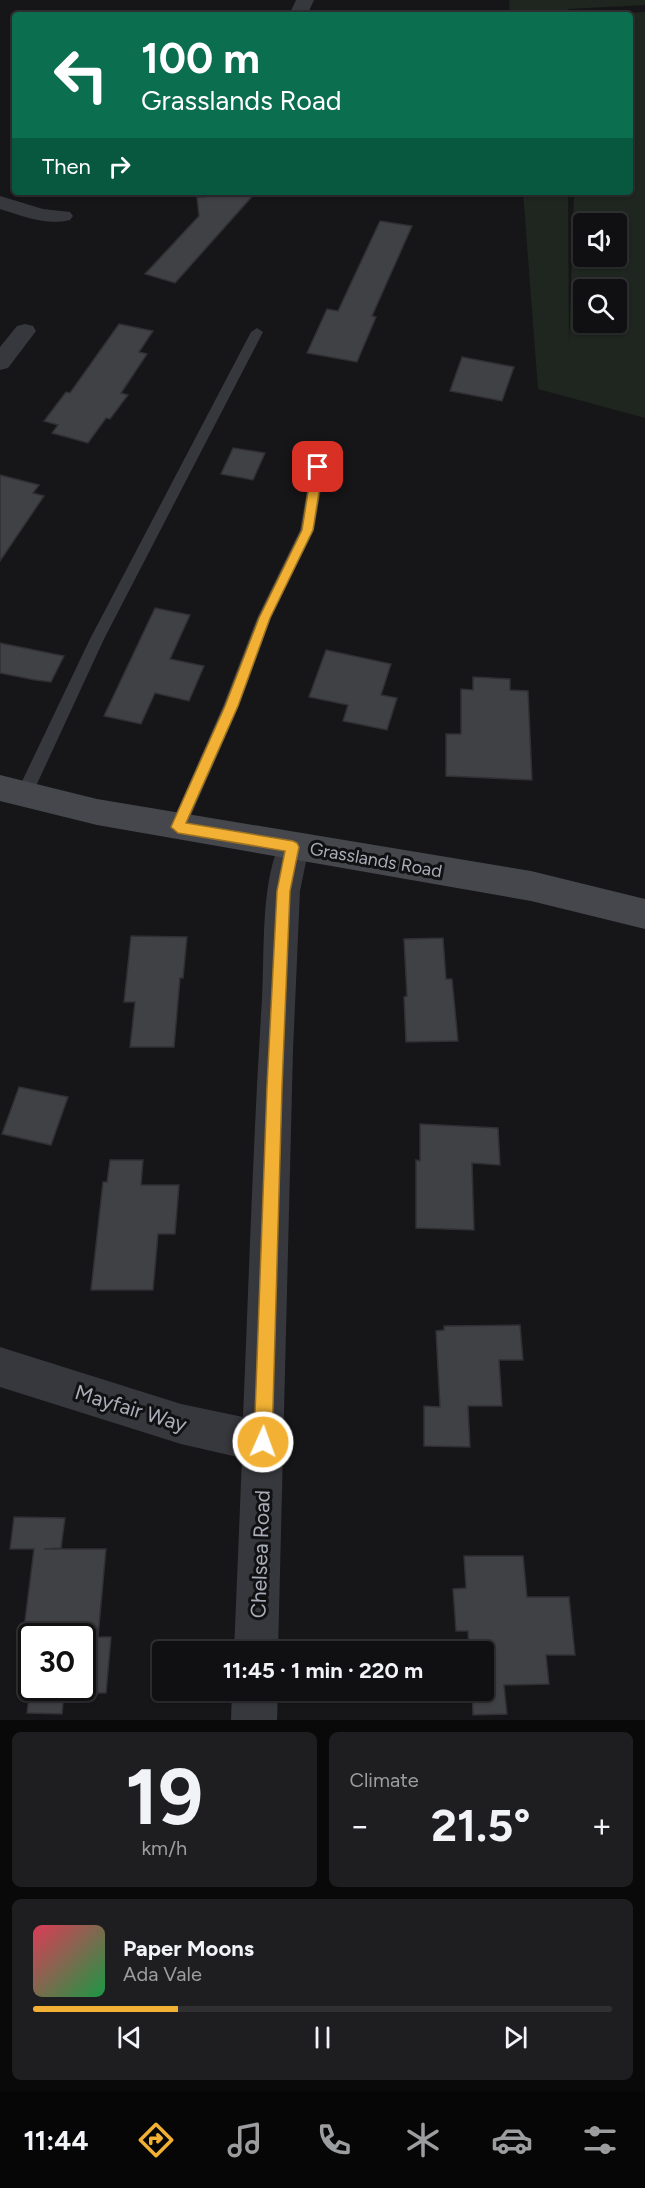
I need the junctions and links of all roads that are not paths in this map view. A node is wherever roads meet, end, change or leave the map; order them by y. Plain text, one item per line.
1 (0, 202) edge
2 (63, 216) dead end
3 (25, 331) dead end
4 (257, 332) dead end
5 (0, 363) edge
6 (318, 467) dead end
7 (12, 791) edge
8 (178, 827) junction
9 (293, 847) junction
10 (645, 914) edge
11 (0, 1368) edge
12 (263, 1442) junction
13 (256, 1641) edge
14 (255, 1701) edge
15 (254, 1720) edge

1 - 2 street
3 - 5 street
4 - 7 lane
6 - 8 lane
7 - 8 main road, Grasslands Road
8 - 9 main road, Grasslands Road
9 - 10 main road, Grasslands Road
9 - 12 street, Chelsea Road
11 - 12 street, Mayfair Way
12 - 13 street, Chelsea Road
14 - 15 street

